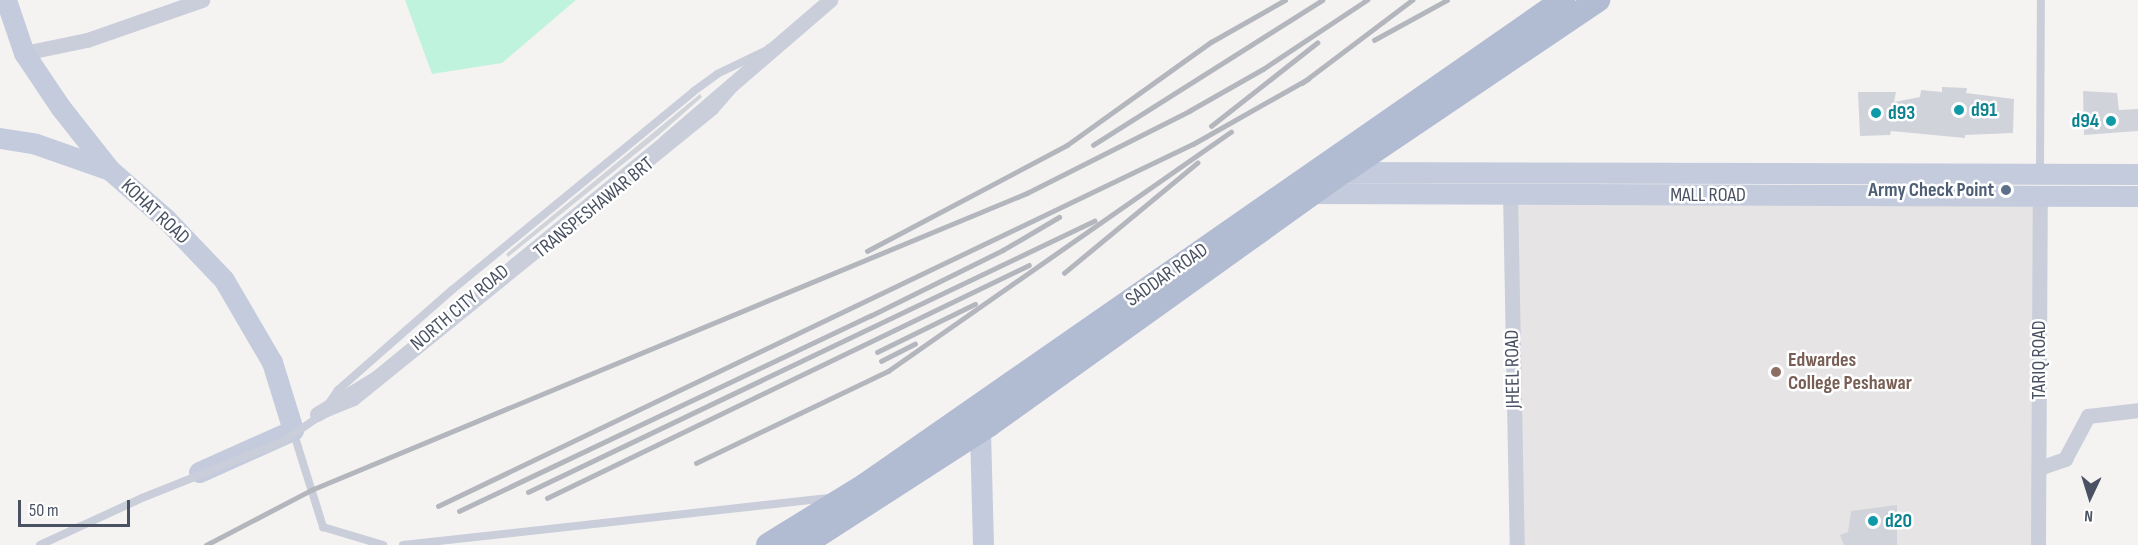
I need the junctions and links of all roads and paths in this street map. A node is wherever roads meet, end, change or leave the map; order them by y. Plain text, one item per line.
1 (6, 0) edge
2 (202, 0) edge
3 (825, 0) edge
4 (830, 0) edge
5 (1563, 0) edge
6 (1598, 0) edge
7 (2041, 0) edge
8 (769, 48) junction
9 (24, 53) junction
10 (0, 138) edge
11 (110, 170) junction
12 (1343, 172) junction
13 (2138, 174) edge
14 (2040, 175) junction
15 (1311, 183) junction
16 (1510, 194) junction
17 (2138, 196) edge
18 (2040, 198) junction
19 (2138, 410) edge
20 (320, 416) junction
21 (293, 430) junction
22 (980, 431) junction
23 (2039, 468) junction
24 (849, 496) junction
25 (42, 545) edge
26 (383, 545) edge
27 (403, 545) edge
28 (768, 545) edge
29 (803, 545) edge
30 (984, 545) edge
31 (1517, 545) edge
32 (2038, 545) edge

1 - 9 main road, KOHAT ROAD
2 - 9 street
3 - 8 lane, TRANSPESHAWAR BRT
4 - 21 street, NORTH CITY ROAD
5 - 15 main road, SADDAR ROAD
6 - 12 main road, SADDAR ROAD
7 - 14 lane
8 - 20 lane, TRANSPESHAWAR BRT, bridge
8 - 20 lane, TRANSPESHAWAR BRT, bridge
9 - 11 main road, KOHAT ROAD
10 - 11 main road
11 - 21 main road, KOHAT ROAD
12 - 14 main road, MALL ROAD
12 - 15 main road, SADDAR ROAD
13 - 14 main road, MALL ROAD
14 - 18 main road, TARIQ ROAD
15 - 16 main road, MALL ROAD
15 - 22 main road, SADDAR ROAD
15 - 24 main road, SADDAR ROAD
16 - 18 main road, MALL ROAD
16 - 31 street, JHEEL ROAD
17 - 18 main road, MALL ROAD
18 - 23 street, TARIQ ROAD
19 - 23 street
20 - 25 lane, TRANSPESHAWAR BRT, bridge
21 - 25 main road, NORTH CITY ROAD
21 - 26 lane
22 - 29 main road, SADDAR ROAD
22 - 30 main road
23 - 32 street, TARIQ ROAD
24 - 27 lane
24 - 28 main road, SADDAR ROAD

